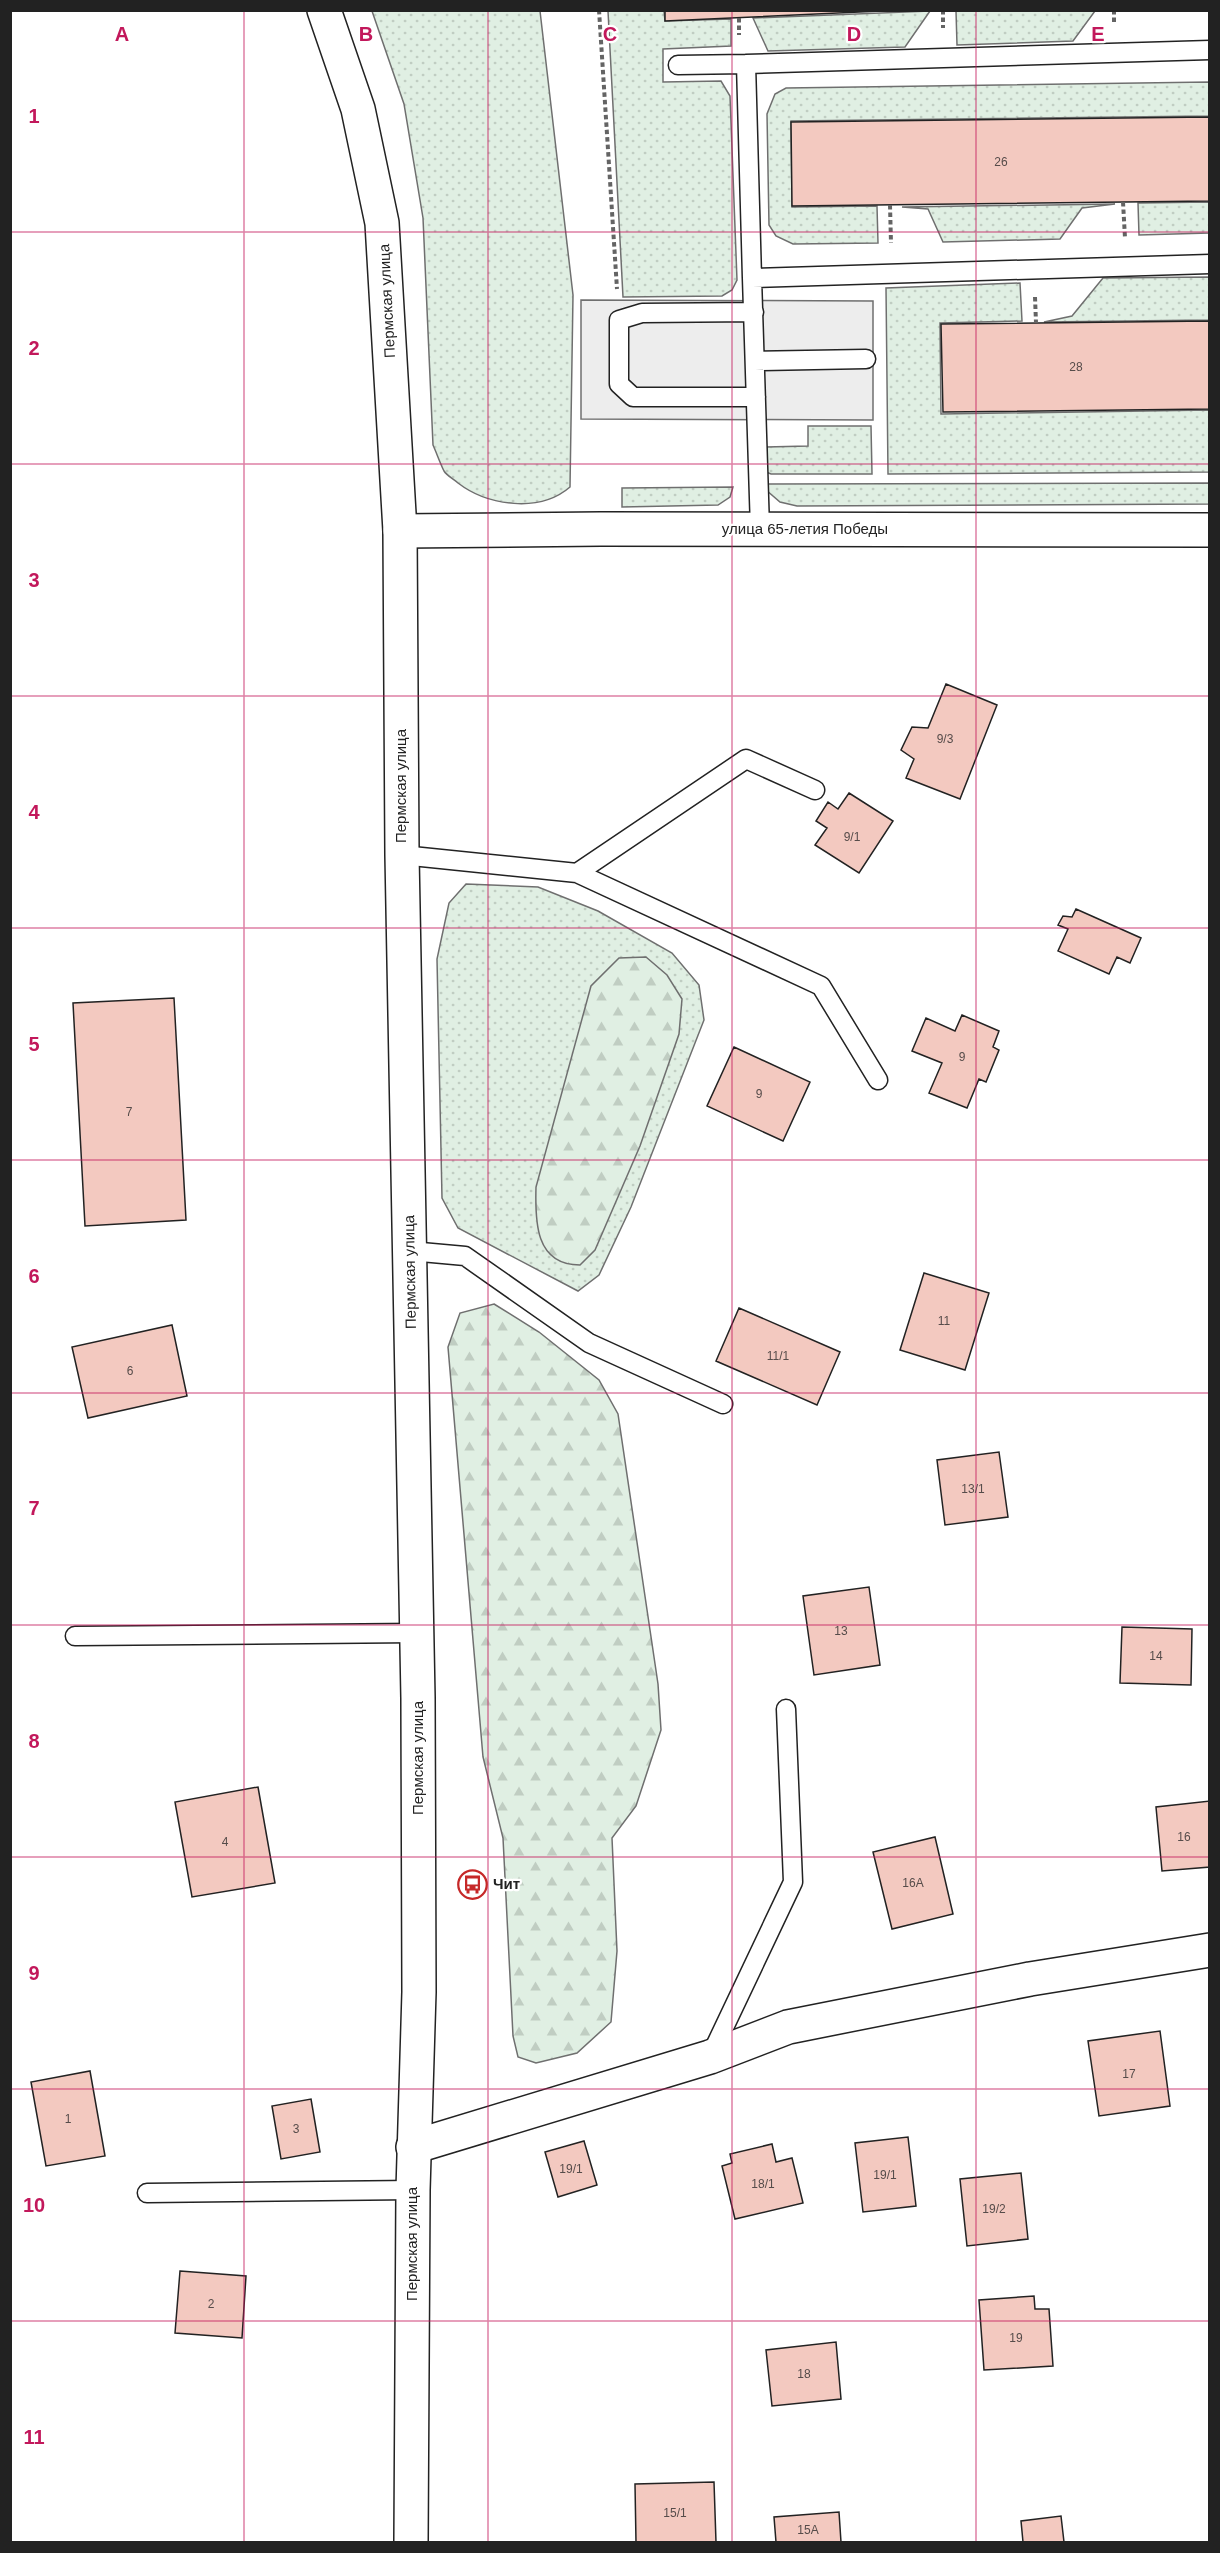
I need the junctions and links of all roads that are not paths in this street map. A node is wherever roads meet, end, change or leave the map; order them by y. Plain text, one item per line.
1 (324, 10) edge
2 (1209, 50) edge
3 (746, 64) junction
4 (678, 65) dead end
5 (1209, 264) edge
6 (752, 278) junction
7 (754, 312) junction
8 (866, 359) dead end
9 (755, 361) junction
10 (756, 397) junction
11 (760, 529) junction
12 (1209, 530) edge
13 (400, 531) junction
14 (815, 790) dead end
15 (402, 855) junction
16 (577, 873) junction
17 (878, 1080) dead end
18 (410, 1251) junction
19 (723, 1404) dead end
20 (417, 1633) junction
21 (75, 1636) dead end
22 (786, 1709) dead end
23 (1209, 1950) edge
24 (710, 2057) junction
25 (413, 2147) junction
26 (412, 2190) junction
27 (147, 2193) dead end
28 (411, 2542) edge

1 - 13 main road, Пермская улица
2 - 3 lane
3 - 4 lane
3 - 6 lane
5 - 6 lane
6 - 7 lane
7 - 9 lane
7 - 10 lane
8 - 9 lane
9 - 10 lane
10 - 11 lane
11 - 12 main road, улица 65-летия Победы
11 - 13 main road, улица 65-летия Победы
13 - 15 main road, Пермская улица
14 - 16 lane
15 - 16 lane
15 - 18 main road, Пермская улица
16 - 17 lane
18 - 19 lane
18 - 20 main road, Пермская улица
20 - 21 lane
20 - 25 main road, Пермская улица
22 - 24 lane
23 - 24 main road
24 - 25 main road
25 - 26 main road, Пермская улица
26 - 27 lane
26 - 28 main road, Пермская улица

